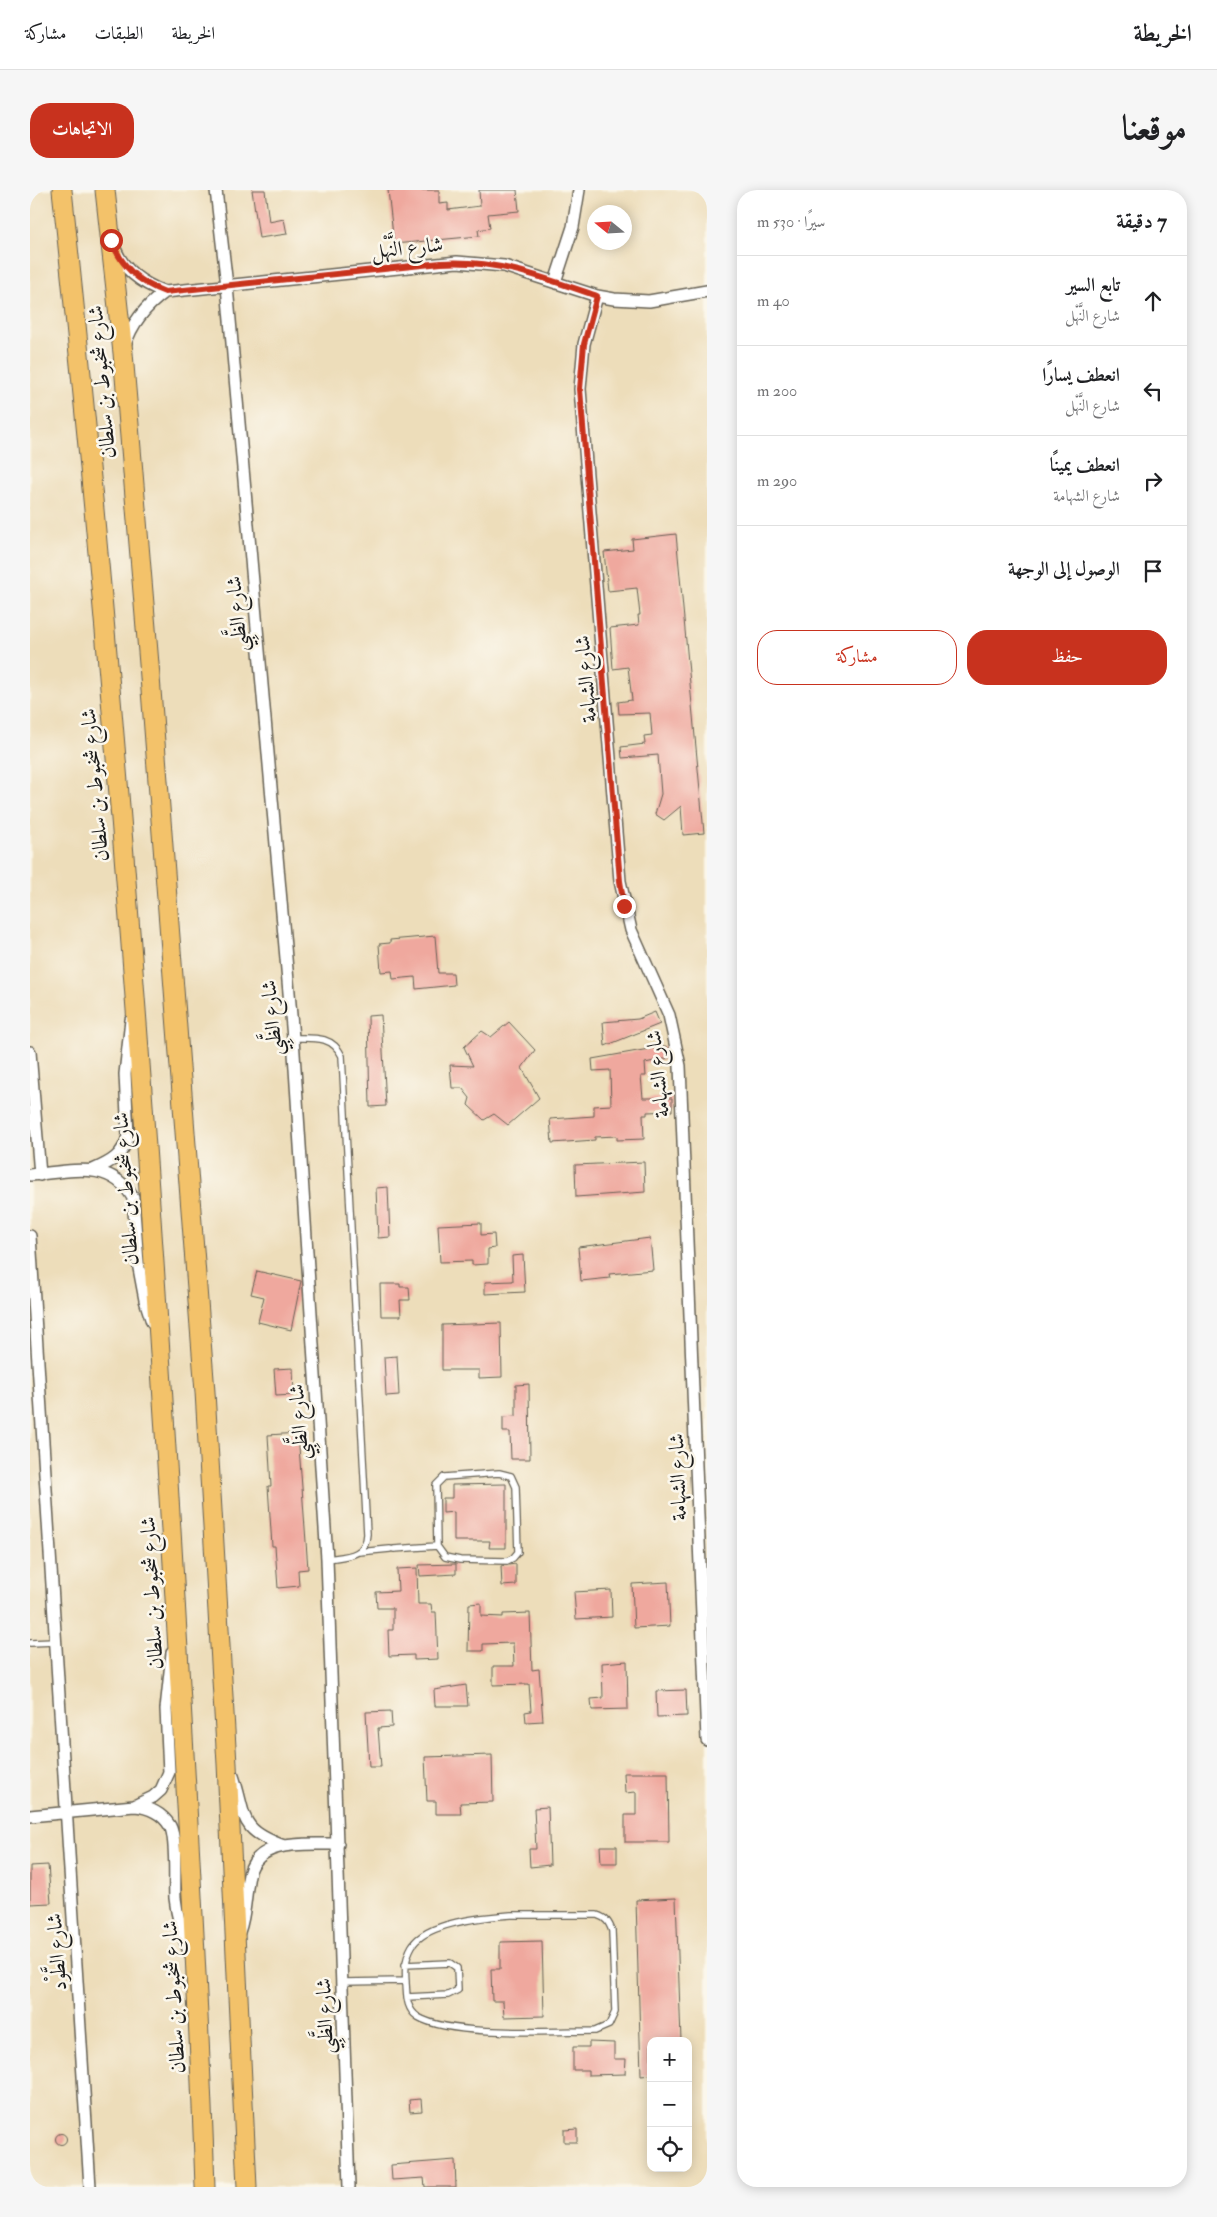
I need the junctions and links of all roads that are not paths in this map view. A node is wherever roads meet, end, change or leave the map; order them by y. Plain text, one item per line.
1 (62, 190) edge
2 (106, 190) edge
3 (216, 190) edge
4 (579, 190) edge
5 (111, 240) junction
6 (555, 282) junction
7 (226, 286) junction
8 (707, 291) edge
9 (165, 292) junction
10 (597, 296) junction
11 (123, 353) junction
12 (135, 1000) junction
13 (293, 1038) junction
14 (30, 1052) edge
15 (93, 1170) junction
16 (35, 1175) edge
17 (30, 1236) edge
18 (159, 1337) junction
19 (33, 1341) edge
20 (437, 1546) junction
21 (359, 1552) junction
22 (327, 1559) junction
23 (177, 1634) junction
24 (55, 1642) junction
25 (30, 1643) edge
26 (707, 1740) edge
27 (227, 1764) junction
28 (134, 1806) junction
29 (67, 1811) junction
30 (30, 1816) edge
31 (338, 1844) junction
32 (284, 1846) junction
33 (236, 1942) junction
34 (195, 1965) junction
35 (405, 1965) junction
36 (406, 1981) junction
37 (343, 1982) junction
38 (407, 1996) junction
39 (204, 2144) junction
40 (90, 2187) edge
41 (198, 2187) edge
42 (205, 2187) edge
43 (247, 2187) edge
44 (349, 2187) edge

1 - 12 main road, شارع شخبوط بن سلطان
2 - 5 main road, شارع شخبوط بن سلطان
3 - 7 street, شارع الظَّبِي
4 - 6 street
5 - 9 street
5 - 11 main road, شارع شخبوط بن سلطان
6 - 7 street, شارع النَّهْل
6 - 10 street, شارع النَّهْل
7 - 9 street, شارع النَّهْل
7 - 13 street, شارع الظَّبِي
8 - 10 street, شارع النَّهْل
9 - 11 street
10 - 26 street, شارع الشهامة
11 - 27 main road, شارع شخبوط بن سلطان
12 - 15 street
12 - 18 main road, شارع شخبوط بن سلطان
13 - 21 lane
13 - 22 street, شارع الظَّبِي
14 - 16 street
15 - 16 street
15 - 18 street
17 - 19 street, شارع الطَّوْد
18 - 23 main road, شارع شخبوط بن سلطان
19 - 24 street, شارع الطَّوْد
20 - 20 lane
20 - 21 lane
21 - 22 lane
22 - 31 street, شارع الظَّبِي
23 - 28 street
23 - 34 main road, شارع شخبوط بن سلطان
24 - 25 lane
24 - 29 street, شارع الطَّوْد
27 - 32 street
27 - 33 main road, شارع شخبوط بن سلطان
28 - 29 street
28 - 34 street
29 - 30 street
29 - 40 street, شارع الطَّوْد
31 - 32 street
31 - 37 street, شارع الظَّبِي
32 - 33 street
33 - 43 main road, شارع شخبوط بن سلطان
34 - 39 main road, شارع شخبوط بن سلطان
35 - 36 lane
35 - 38 lane
35 - 38 lane
36 - 37 lane
36 - 38 lane
37 - 44 street, شارع الظَّبِي
39 - 41 main road
39 - 42 main road, شارع شخبوط بن سلطان

